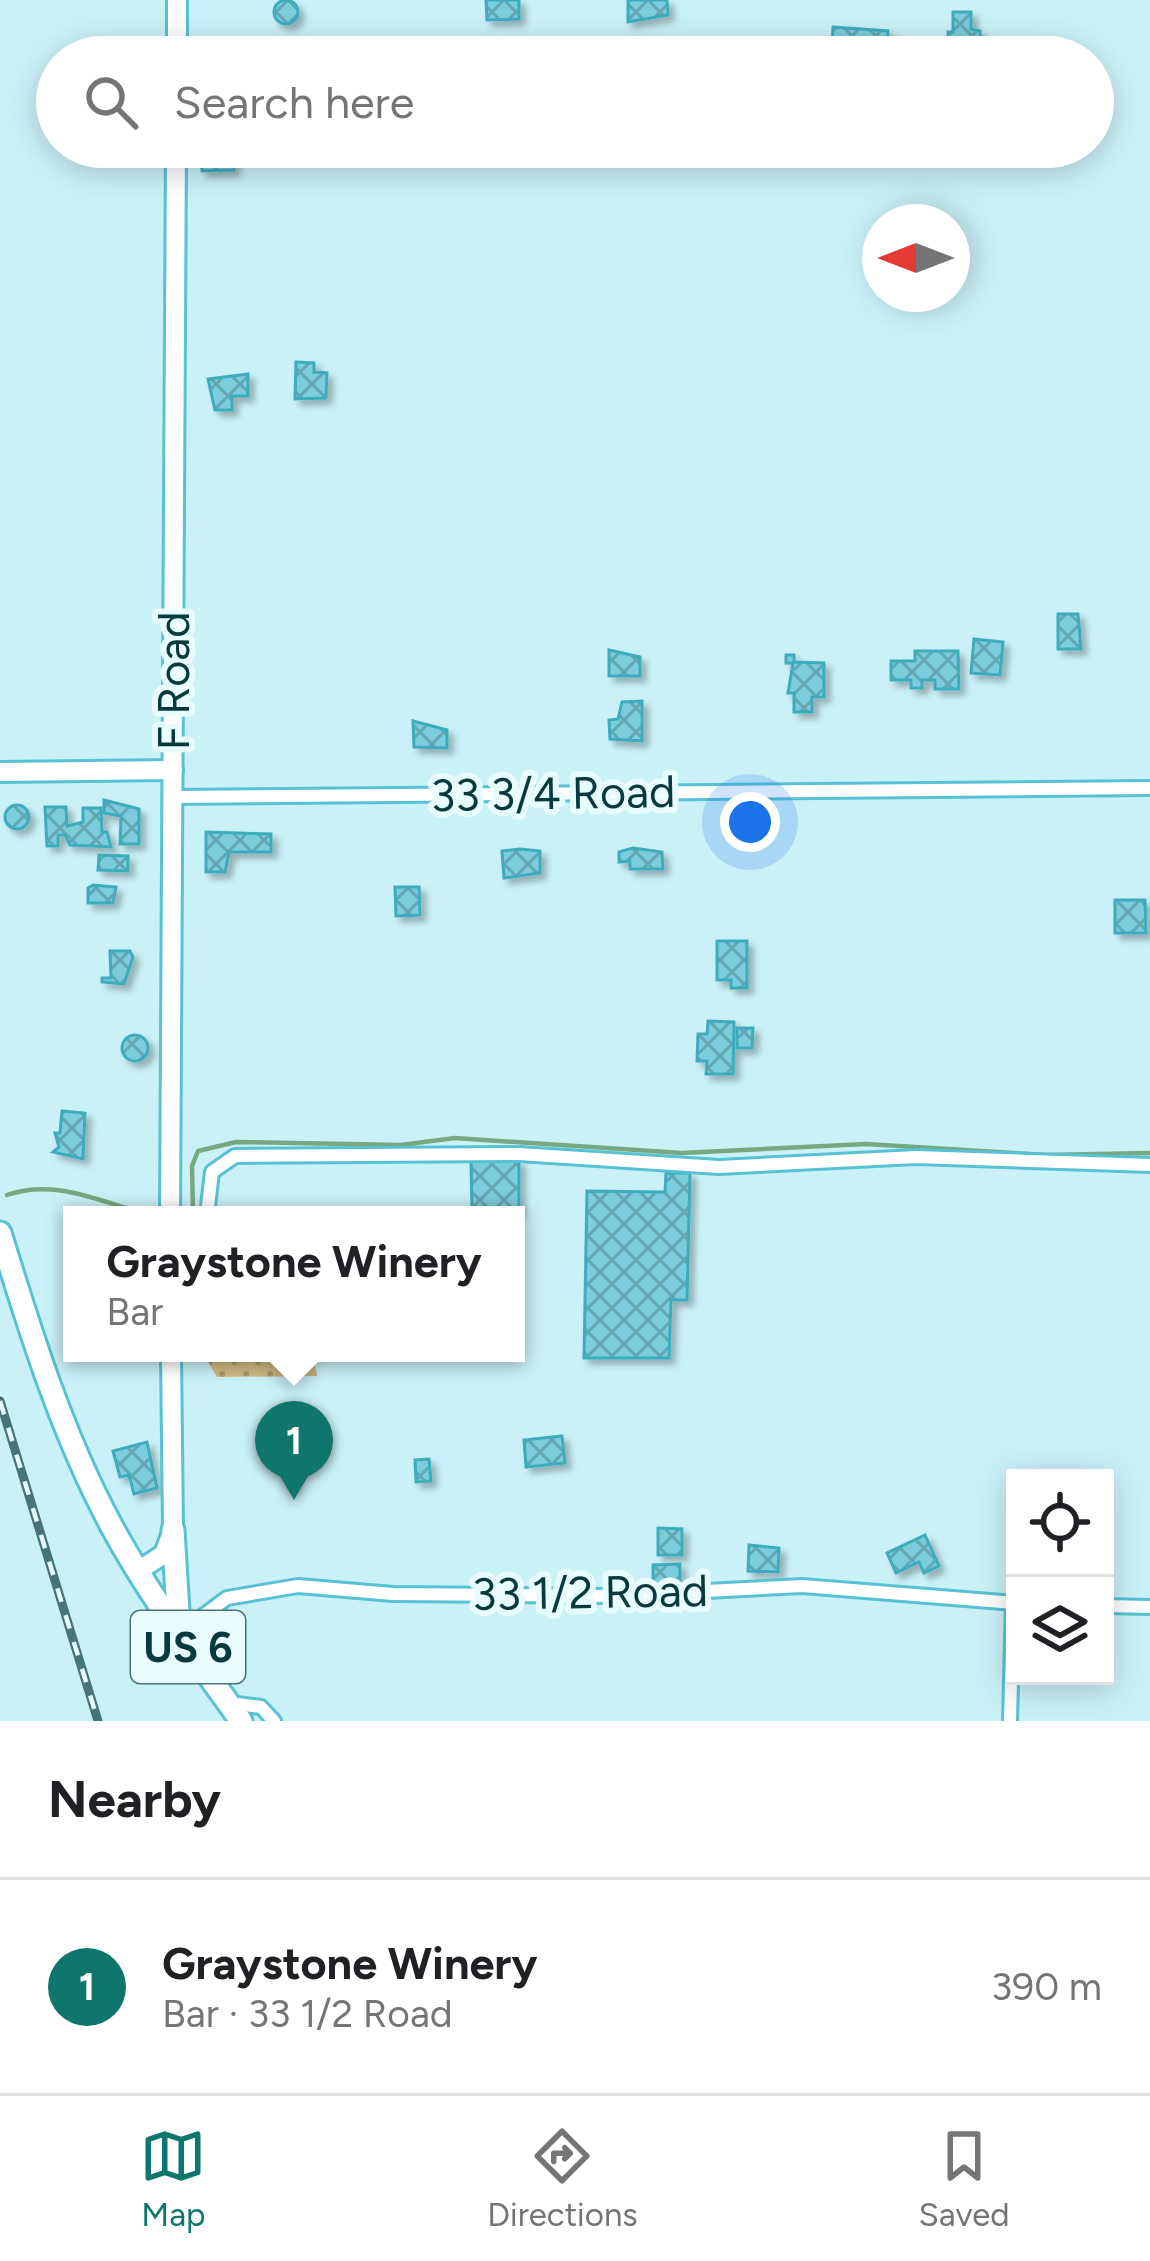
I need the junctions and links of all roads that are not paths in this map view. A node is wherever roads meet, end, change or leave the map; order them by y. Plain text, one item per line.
1 (178, 0) edge
2 (177, 36) edge
3 (176, 168) edge
4 (173, 770) junction
5 (0, 772) edge
6 (1150, 788) edge
7 (173, 797) junction
8 (1150, 1165) edge
9 (170, 1206) edge
10 (208, 1206) edge
11 (0, 1233) edge
12 (171, 1362) edge
13 (173, 1530) junction
14 (138, 1571) junction
15 (1006, 1602) edge
16 (1114, 1606) edge
17 (1150, 1607) edge
18 (180, 1634) junction
19 (1011, 1685) edge
20 (234, 1712) edge
21 (274, 1721) edge
22 (1010, 1721) edge

1 - 2 street
3 - 4 street, F Road
4 - 5 street
4 - 7 street, F Road
6 - 7 street, 33 3/4 Road
7 - 9 street, F Road
8 - 10 street
11 - 14 main road, US 6
12 - 13 street
13 - 14 street
13 - 18 main road
14 - 18 main road, US 6
15 - 18 street, 33 1/2 Road
16 - 17 street
18 - 20 main road, US 6
19 - 22 street
20 - 21 street

